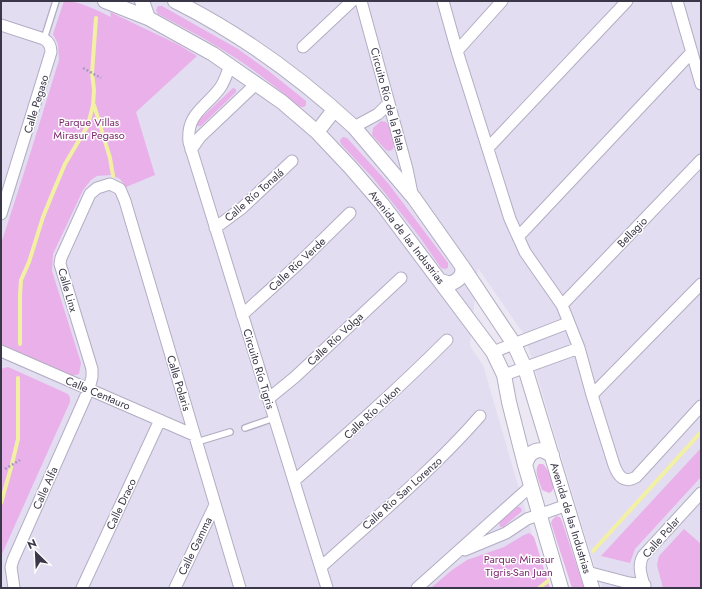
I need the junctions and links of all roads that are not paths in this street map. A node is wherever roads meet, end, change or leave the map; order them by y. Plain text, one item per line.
1 (56, 1) edge
2 (105, 1) edge
3 (142, 1) edge
4 (175, 1) edge
5 (352, 1) edge
6 (361, 1) edge
7 (443, 1) edge
8 (502, 1) edge
9 (627, 1) edge
10 (677, 1) edge
11 (148, 18) junction
12 (1, 25) edge
13 (44, 39) junction
14 (304, 47) dead end
15 (457, 51) junction
16 (692, 52) junction
17 (230, 65) junction
18 (257, 83) junction
19 (701, 84) edge
20 (389, 103) junction
21 (334, 110) junction
22 (354, 128) junction
23 (317, 132) junction
24 (488, 148) junction
25 (190, 150) junction
26 (701, 160) edge
27 (292, 161) dead end
28 (110, 184) joint
29 (414, 198) junction
30 (350, 213) dead end
31 (1, 214) edge
32 (215, 228) junction
33 (518, 237) junction
34 (462, 266) junction
35 (401, 278) dead end
36 (441, 281) junction
37 (701, 284) edge
38 (562, 305) junction
39 (242, 315) junction
40 (568, 323) junction
41 (446, 340) dead end
42 (514, 344) junction
43 (579, 348) junction
44 (1, 351) edge
45 (493, 352) junction
46 (525, 368) junction
47 (504, 375) junction
48 (89, 389) junction
49 (592, 395) junction
50 (268, 399) junction
51 (701, 406) edge
52 (480, 416) dead end
53 (274, 418) junction
54 (160, 420) junction
55 (245, 428) dead end
56 (230, 432) dead end
57 (196, 438) junction
58 (552, 455) junction
59 (525, 465) junction
60 (294, 481) junction
61 (531, 486) junction
62 (701, 493) edge
63 (215, 505) junction
64 (568, 505) junction
65 (539, 514) junction
66 (455, 554) junction
67 (321, 567) junction
68 (587, 572) junction
69 (645, 587) edge
70 (14, 588) edge
71 (82, 588) edge
72 (175, 588) edge
73 (240, 588) edge
74 (327, 588) edge
75 (417, 588) edge
76 (561, 588) edge
77 (592, 588) edge

1 - 13 lane
2 - 11 street, Avenida de las Industrias
3 - 11 street
4 - 21 street, Avenida de las Industrias
5 - 14 street
6 - 20 street, Circuito Río de la Plata
7 - 15 street
8 - 15 street
9 - 24 street
10 - 16 street
11 - 17 street, Avenida de las Industrias
12 - 13 street
13 - 31 street, Calle Pegaso
15 - 24 street
16 - 19 street
16 - 33 street
17 - 18 street, Avenida de las Industrias
17 - 25 street, Circuito Río Tigris
18 - 23 street, Avenida de las Industrias
18 - 25 street
20 - 22 street
20 - 29 street, Circuito Río de la Plata
21 - 22 street, Avenida de las Industrias
21 - 23 street
22 - 29 street, Avenida de las Industrias
23 - 36 street, Avenida de las Industrias
24 - 33 street
25 - 32 street, Circuito Río Tigris
26 - 38 street, Bellagio
27 - 32 street, Calle Río Tonalá
28 - 48 street, Calle Linx
28 - 57 street, Calle Polaris
29 - 34 street, Avenida de las Industrias
30 - 39 street, Calle Río Verde
32 - 39 street, Circuito Río Tigris
33 - 38 street
34 - 36 street
34 - 42 street, Avenida de las Industrias
35 - 50 street, Calle Río Volga
36 - 45 street, Avenida de las Industrias
37 - 49 street
38 - 40 street
39 - 50 street, Circuito Río Tigris
40 - 42 street
40 - 43 street
41 - 60 street, Calle Río Yukon
42 - 45 street
42 - 46 street, Avenida de las Industrias
43 - 46 street
43 - 49 street
44 - 48 street, Calle Centauro
45 - 47 street, Avenida de las Industrias
46 - 47 street
46 - 58 street, Avenida de las Industrias
47 - 59 street, Avenida de las Industrias
48 - 54 street, Calle Centauro
48 - 70 street, Calle Alfa
49 - 51 street
50 - 53 street, Circuito Río Tigris
52 - 67 street, Calle Río San Lorenzo
53 - 55 lane
53 - 60 street, Circuito Río Tigris
54 - 57 street, Calle Centauro
54 - 71 street, Calle Draco
56 - 57 lane
57 - 63 street, Calle Polaris
58 - 59 street
58 - 64 street, Avenida de las Industrias
59 - 61 street, Avenida de las Industrias
60 - 67 street, Circuito Río Tigris
61 - 65 street, Avenida de las Industrias
61 - 66 street
62 - 69 street, Calle Polar
63 - 72 street, Calle Gamma
63 - 73 street, Calle Polaris
64 - 65 street
64 - 68 street, Avenida de las Industrias
65 - 66 street
65 - 76 street, Avenida de las Industrias
66 - 75 street
67 - 74 street, Circuito Río Tigris
68 - 69 street
68 - 77 street, Avenida de las Industrias

